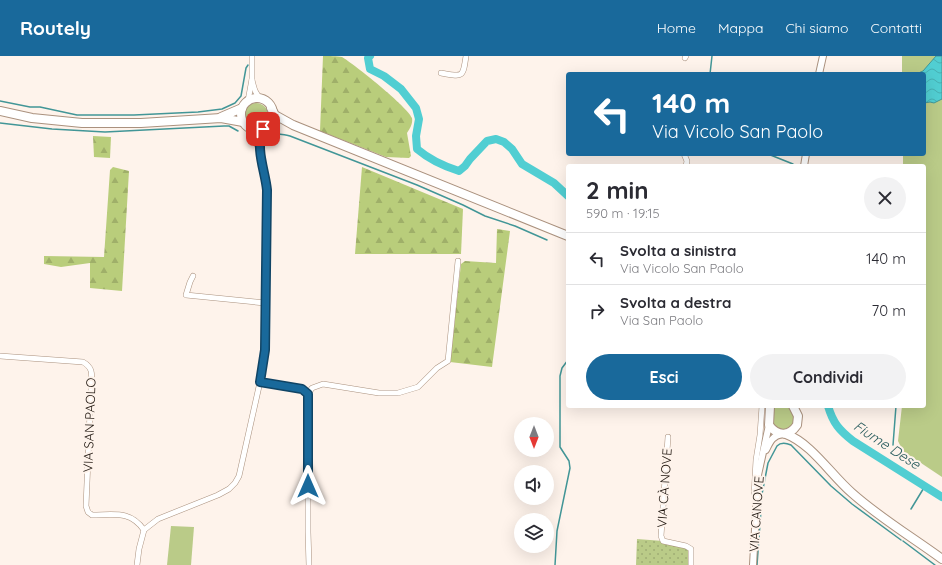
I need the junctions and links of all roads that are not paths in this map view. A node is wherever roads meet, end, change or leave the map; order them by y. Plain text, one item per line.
1 (252, 56) edge
2 (466, 56) edge
3 (822, 56) edge
4 (819, 72) edge
5 (442, 73) dead end
6 (252, 79) junction
7 (262, 100) junction
8 (248, 101) junction
9 (242, 108) junction
10 (271, 108) junction
11 (0, 111) edge
12 (221, 118) junction
13 (243, 122) junction
14 (293, 125) junction
15 (266, 127) junction
16 (250, 129) junction
17 (259, 149) junction
18 (566, 235) edge
19 (458, 262) dead end
20 (194, 276) dead end
21 (265, 303) junction
22 (0, 356) edge
23 (260, 382) junction
24 (308, 394) junction
25 (762, 408) edge
26 (770, 408) edge
27 (794, 408) edge
28 (769, 425) junction
29 (797, 425) junction
30 (784, 434) junction
31 (668, 437) dead end
32 (807, 447) junction
33 (760, 463) junction
34 (754, 496) dead end
35 (144, 530) junction
36 (942, 558) edge
37 (137, 565) edge
38 (309, 565) edge
39 (691, 565) edge
40 (753, 565) edge

1 - 6 street
2 - 5 street
3 - 4 street
6 - 7 street
6 - 8 street
7 - 8 main road
7 - 10 main road
8 - 9 main road
9 - 12 main road
9 - 13 main road
10 - 14 main road
10 - 15 main road
11 - 12 main road
12 - 13 main road
13 - 16 main road
14 - 15 main road
14 - 18 main road
15 - 16 main road
15 - 17 street
16 - 17 street
17 - 21 street
19 - 24 street
20 - 21 street
21 - 23 street
22 - 35 street, VIA SAN PAOLO
23 - 24 street
23 - 35 street
24 - 38 street
25 - 34 street, VIA CANOVE
26 - 28 main road
27 - 29 main road
28 - 30 main road
28 - 33 street, VIA CANOVE
29 - 30 main road
29 - 32 main road
30 - 32 main road
30 - 33 street, VIA CANOVE
31 - 39 street, VIA CÀ NOVE
32 - 36 main road
33 - 40 street, VIA CANOVE
35 - 37 street

